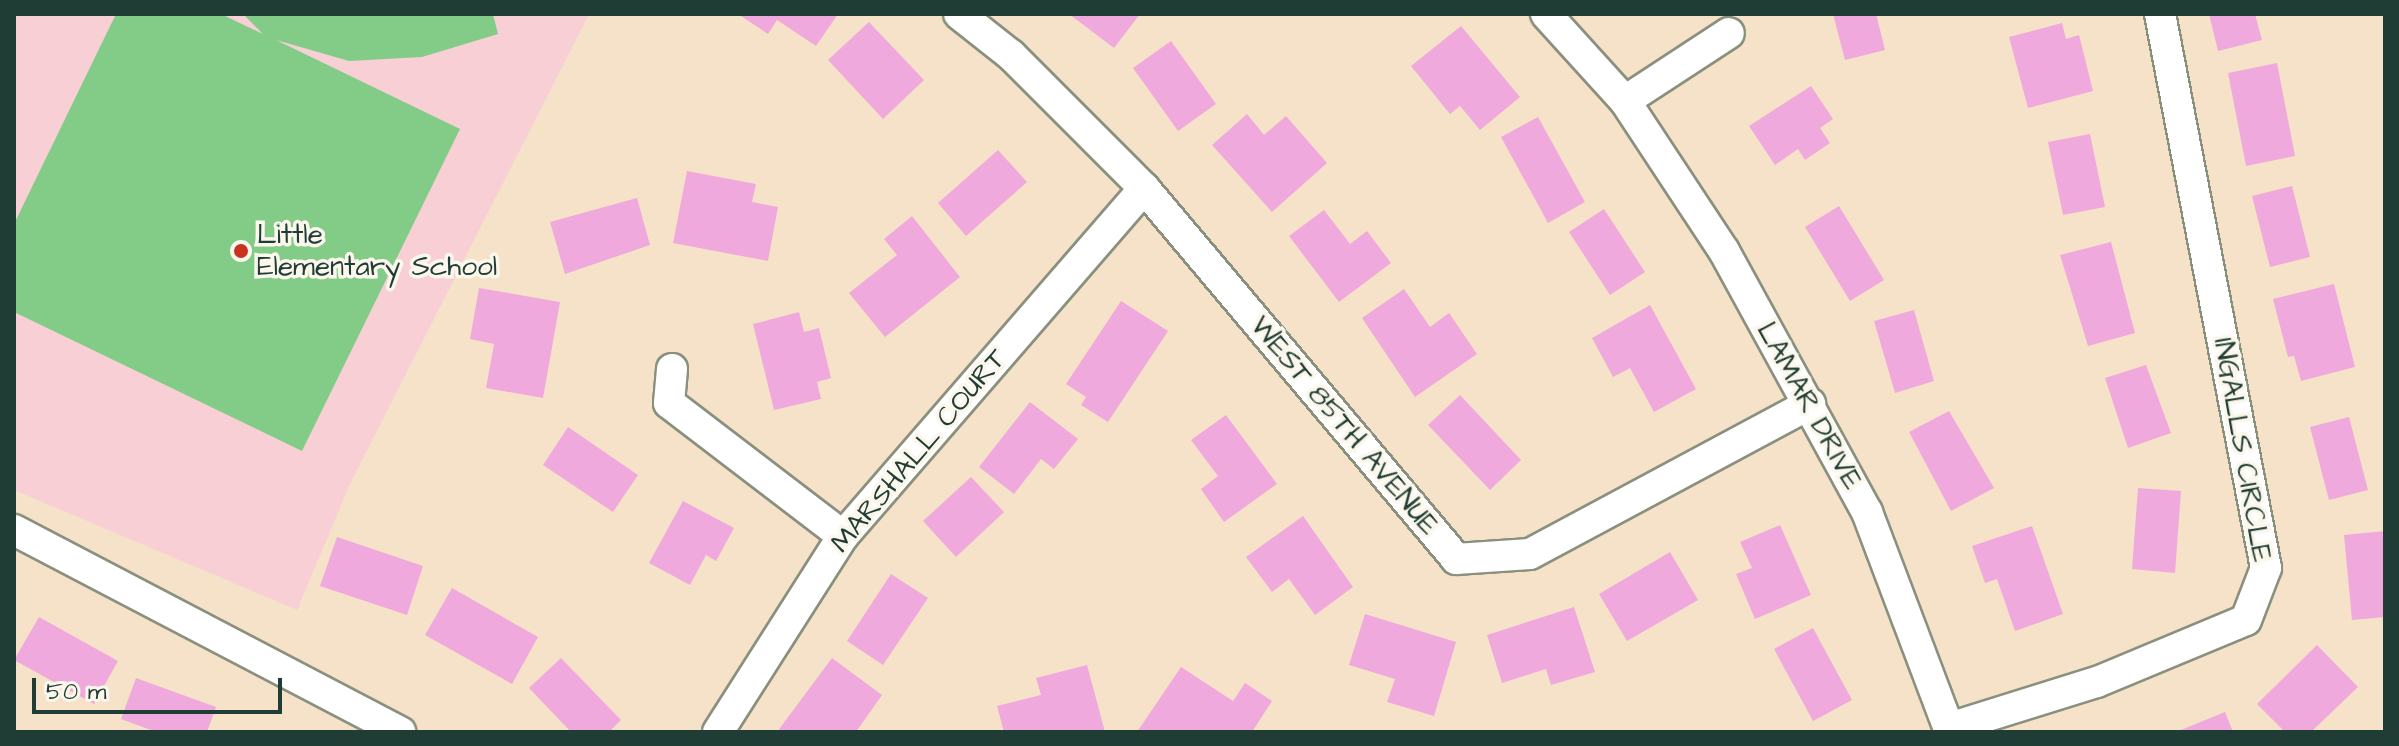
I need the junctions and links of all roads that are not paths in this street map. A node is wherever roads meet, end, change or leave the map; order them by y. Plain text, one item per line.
1 (959, 14) edge
2 (1546, 14) edge
3 (2160, 14) edge
4 (1729, 33) dead end
5 (1625, 101) junction
6 (1144, 188) junction
7 (672, 369) dead end
8 (1810, 404) junction
9 (14, 530) edge
10 (843, 536) junction
11 (1949, 730) edge
12 (400, 732) edge
13 (718, 732) edge

1 - 6 street, WEST 85TH AVENUE
2 - 5 street, LAMAR DRIVE
3 - 11 street, INGALLS CIRCLE
4 - 5 street
5 - 8 street, LAMAR DRIVE
6 - 8 street, WEST 85TH AVENUE
6 - 10 street, MARSHALL COURT
7 - 10 street
8 - 11 street, LAMAR DRIVE
9 - 12 street
10 - 13 street, MARSHALL COURT

